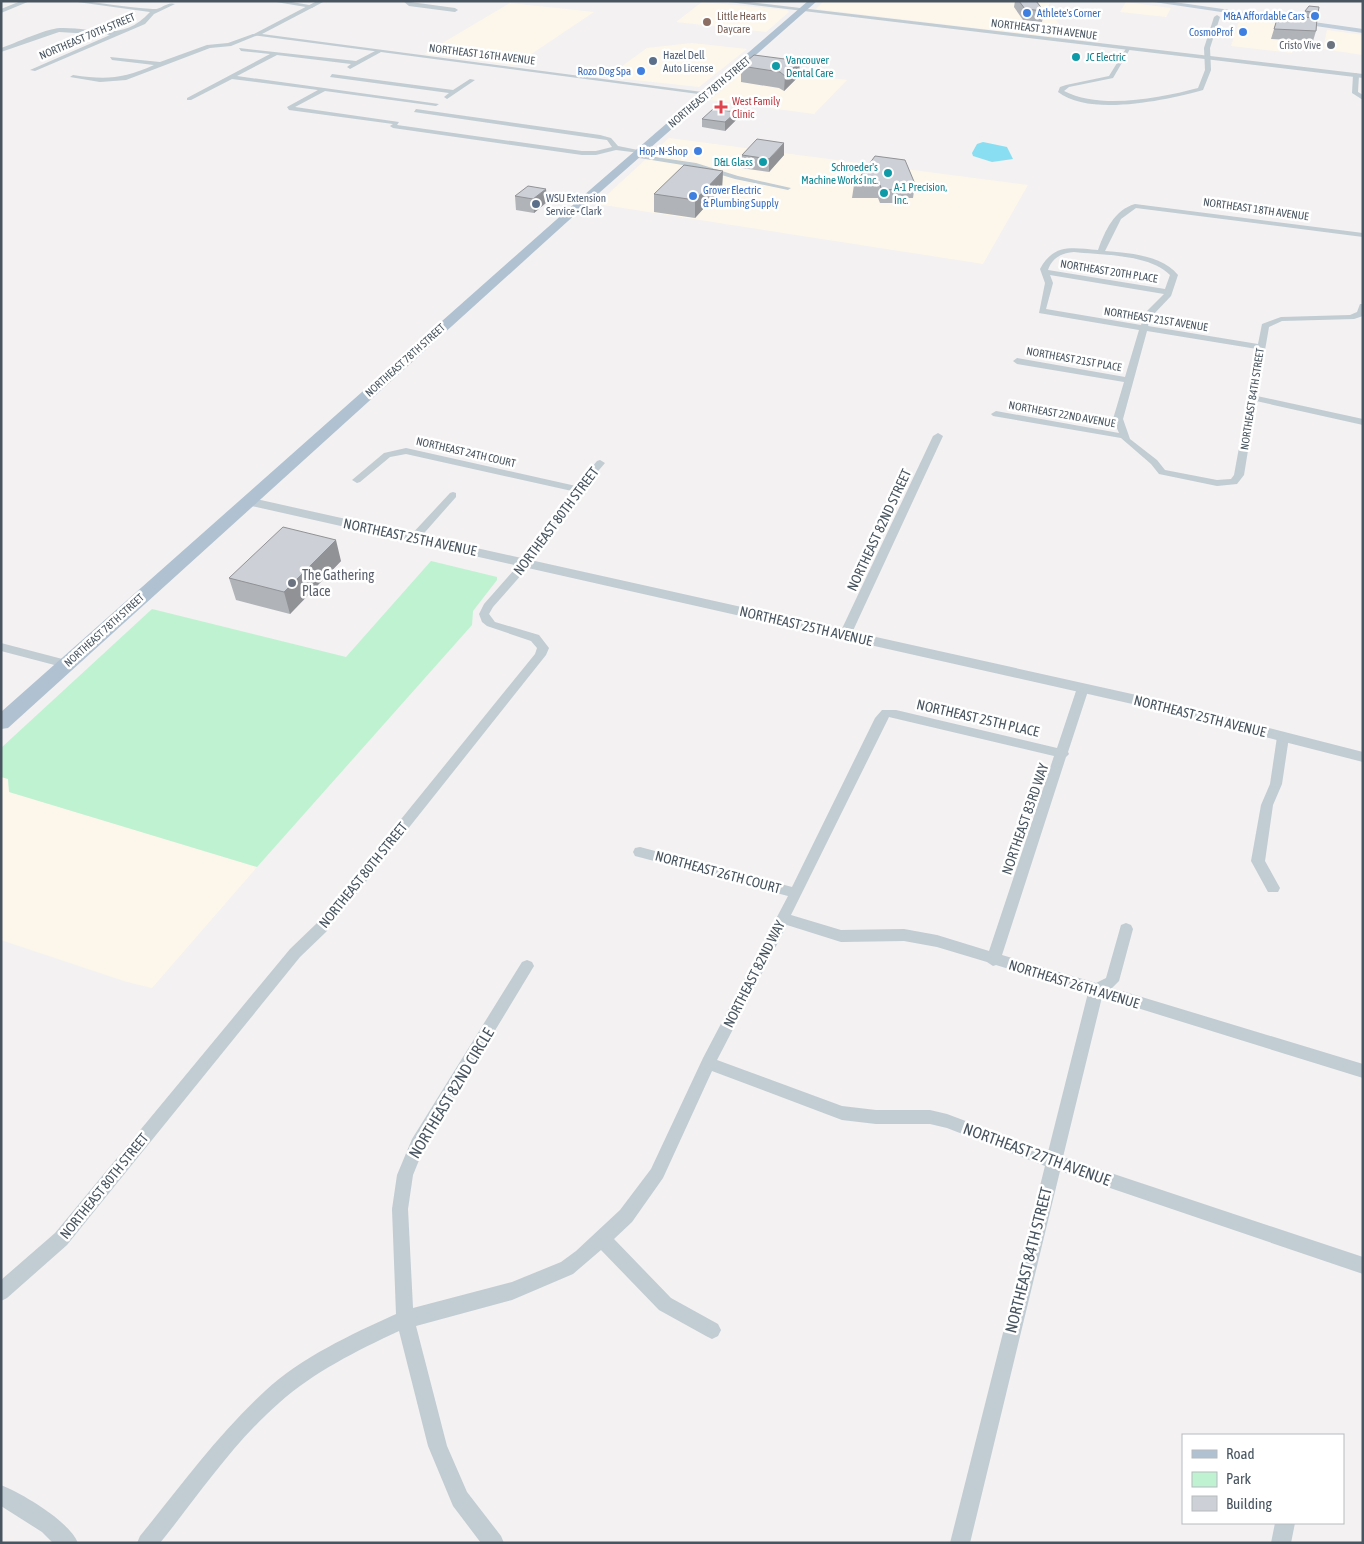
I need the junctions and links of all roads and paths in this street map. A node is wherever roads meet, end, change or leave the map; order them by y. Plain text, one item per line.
1 (27, 1) edge
2 (72, 1) edge
3 (272, 1) edge
4 (322, 1) edge
5 (405, 1) edge
6 (723, 1) edge
7 (813, 1) edge
8 (1150, 1) edge
9 (284, 2) edge
10 (1161, 2) edge
11 (172, 4) dead end
12 (312, 6) junction
13 (454, 10) dead end
14 (803, 10) junction
15 (1211, 10) junction
16 (1, 11) edge
17 (155, 11) junction
18 (1234, 13) junction
19 (1217, 17) junction
20 (1363, 31) edge
21 (117, 34) junction
22 (255, 35) junction
23 (241, 48) dead end
24 (1127, 48) junction
25 (1, 50) edge
26 (379, 51) junction
27 (277, 53) junction
28 (112, 58) dead end
29 (1208, 58) junction
30 (160, 64) junction
31 (357, 64) junction
32 (33, 70) dead end
33 (1359, 75) edge
34 (332, 76) junction
35 (73, 77) dead end
36 (232, 77) junction
37 (472, 80) dead end
38 (379, 82) junction
39 (312, 87) junction
40 (324, 89) junction
41 (454, 92) junction
42 (706, 93) junction
43 (359, 94) junction
44 (1361, 97) edge
45 (189, 99) dead end
46 (436, 104) junction
47 (403, 119) dead end
48 (397, 123) junction
49 (616, 148) junction
50 (637, 154) junction
51 (788, 188) dead end
52 (1363, 235) edge
53 (1101, 252) junction
54 (1046, 272) junction
55 (1168, 292) junction
56 (1363, 306) edge
57 (1143, 329) junction
58 (1259, 347) junction
59 (1017, 360) dead end
60 (1128, 380) junction
61 (1253, 398) junction
62 (996, 414) dead end
63 (1363, 422) edge
64 (938, 436) dead end
65 (1124, 436) junction
66 (600, 463) dead end
67 (357, 480) dead end
68 (578, 489) junction
69 (453, 495) dead end
70 (247, 502) junction
71 (414, 538) junction
72 (526, 563) junction
73 (845, 635) junction
74 (1, 647) edge
75 (66, 664) junction
76 (1083, 688) junction
77 (886, 713) joint
78 (1, 723) edge
79 (1283, 736) junction
80 (1062, 754) junction
81 (1363, 758) edge
82 (640, 852) dead end
83 (1273, 888) dead end
84 (796, 893) junction
85 (782, 918) junction
86 (1126, 928) dead end
87 (993, 960) junction
88 (526, 966) dead end
89 (1096, 991) junction
90 (708, 1063) junction
91 (1363, 1071) edge
92 (1052, 1161) junction
93 (607, 1233) junction
94 (1363, 1266) edge
95 (1, 1292) edge
96 (405, 1319) junction
97 (712, 1330) dead end
98 (1, 1495) edge
99 (1284, 1524) edge
100 (68, 1543) edge
101 (148, 1543) edge
102 (494, 1543) edge
103 (960, 1543) edge
104 (1281, 1543) edge

1 - 16 street
2 - 17 street
3 - 9 street
4 - 12 street
5 - 13 street
6 - 14 street, NORTHEAST 13TH AVENUE
7 - 14 main road, NORTHEAST 78TH STREET
8 - 10 main road
9 - 12 street
10 - 15 main road
11 - 17 street, NORTHEAST 70TH STREET
12 - 22 street
14 - 24 street, NORTHEAST 13TH AVENUE
14 - 42 main road, NORTHEAST 78TH STREET
15 - 18 main road
15 - 19 street
17 - 21 street, NORTHEAST 70TH STREET
18 - 19 street
18 - 20 main road
19 - 29 street
21 - 25 street
21 - 32 street, NORTHEAST 70TH STREET
22 - 26 street, NORTHEAST 16TH AVENUE
22 - 30 street
23 - 27 street
24 - 29 street, NORTHEAST 13TH AVENUE
24 - 29 street
26 - 31 street
26 - 42 street, NORTHEAST 16TH AVENUE
27 - 31 street
27 - 36 street
28 - 30 street
29 - 33 street, NORTHEAST 13TH AVENUE
30 - 35 street
31 - 34 street
33 - 44 street
34 - 38 street
34 - 39 street
36 - 39 street
36 - 45 street
37 - 41 street
38 - 41 street
38 - 43 street
39 - 40 street
40 - 43 street
40 - 48 street
41 - 46 street
42 - 50 main road, NORTHEAST 78TH STREET
43 - 46 street
46 - 49 street
47 - 48 street
48 - 49 street
49 - 50 street
50 - 51 street
50 - 70 main road, NORTHEAST 78TH STREET
52 - 53 street, NORTHEAST 18TH AVENUE
53 - 54 street
53 - 55 street
54 - 55 street, NORTHEAST 20TH PLACE
54 - 57 street, NORTHEAST 21ST AVENUE
55 - 57 street
56 - 58 street, NORTHEAST 84TH STREET
57 - 58 street, NORTHEAST 21ST AVENUE
57 - 60 street
58 - 61 street, NORTHEAST 84TH STREET
59 - 60 street, NORTHEAST 21ST PLACE
60 - 65 street
61 - 63 street
61 - 65 street, NORTHEAST 84TH STREET
62 - 65 street, NORTHEAST 22ND AVENUE
64 - 73 street, NORTHEAST 82ND STREET
66 - 68 street, NORTHEAST 80TH STREET
67 - 68 street, NORTHEAST 24TH COURT
68 - 72 street, NORTHEAST 80TH STREET
69 - 71 street
70 - 71 street, NORTHEAST 25TH AVENUE
70 - 75 main road, NORTHEAST 78TH STREET
71 - 72 street, NORTHEAST 25TH AVENUE
72 - 73 street, NORTHEAST 25TH AVENUE
72 - 95 street, NORTHEAST 80TH STREET
73 - 76 street, NORTHEAST 25TH AVENUE
74 - 75 street
75 - 78 main road, NORTHEAST 78TH STREET
76 - 79 street, NORTHEAST 25TH AVENUE
76 - 80 street, NORTHEAST 83RD WAY
77 - 80 street, NORTHEAST 25TH PLACE
77 - 84 street, NORTHEAST 82ND WAY
79 - 81 street, NORTHEAST 25TH AVENUE
79 - 83 street
80 - 87 street, NORTHEAST 83RD WAY
82 - 84 street, NORTHEAST 26TH COURT
84 - 85 street, NORTHEAST 82ND WAY
85 - 87 street, NORTHEAST 26TH AVENUE
85 - 90 street, NORTHEAST 82ND WAY
86 - 89 street
87 - 89 street, NORTHEAST 26TH AVENUE
88 - 96 street, NORTHEAST 82ND CIRCLE
89 - 91 street, NORTHEAST 26TH AVENUE
89 - 92 street, NORTHEAST 84TH STREET
90 - 92 street, NORTHEAST 27TH AVENUE
90 - 93 street, NORTHEAST 82ND WAY
92 - 94 street, NORTHEAST 27TH AVENUE
92 - 103 street, NORTHEAST 84TH STREET
93 - 96 street, NORTHEAST 82ND WAY
93 - 97 street
96 - 101 street, NORTHEAST 82ND WAY
96 - 102 street, NORTHEAST 82ND CIRCLE
98 - 100 street
99 - 104 street

